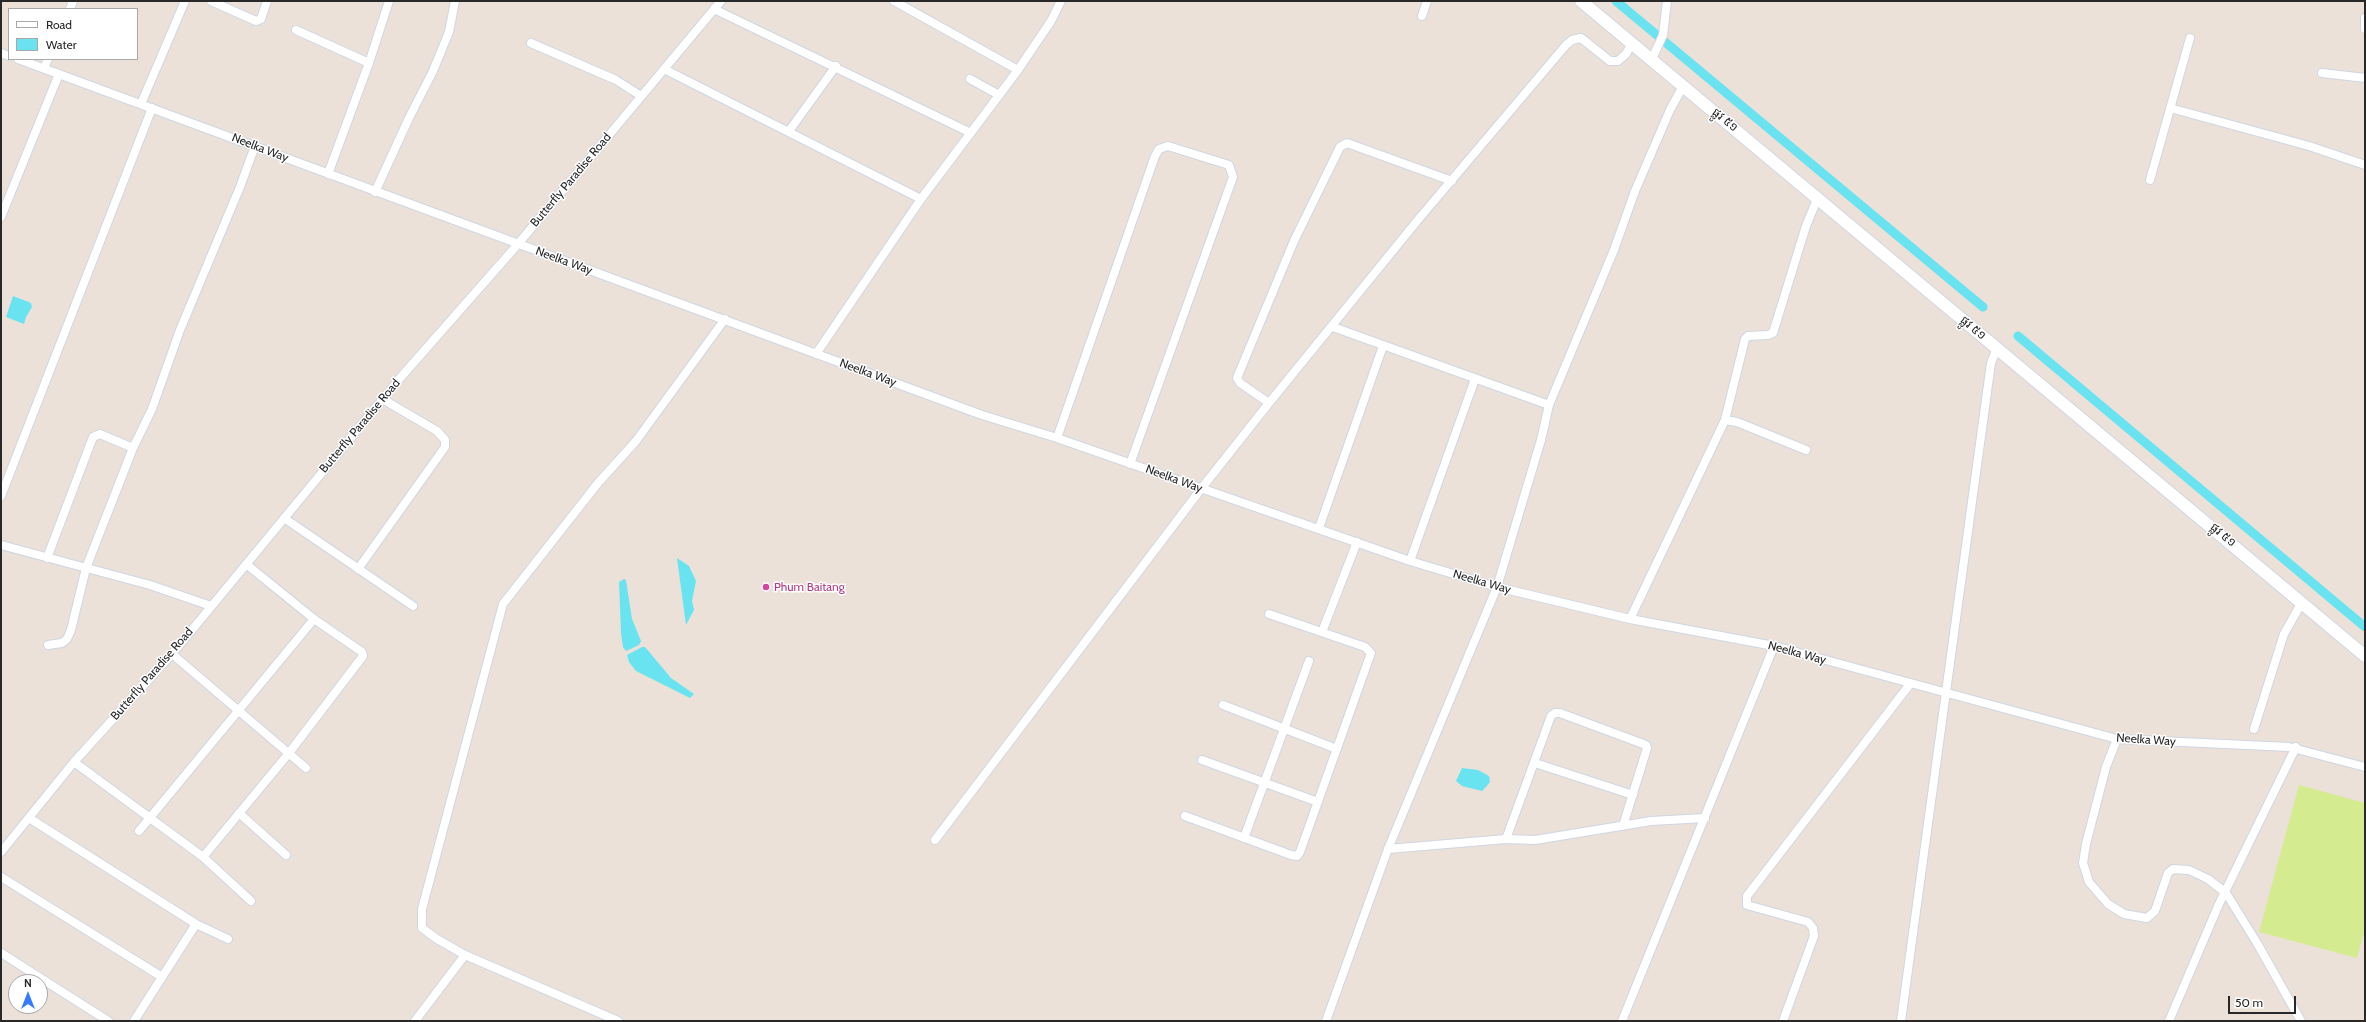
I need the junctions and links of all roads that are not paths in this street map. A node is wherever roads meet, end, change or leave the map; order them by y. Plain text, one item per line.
1 (185, 1) edge
2 (211, 1) edge
3 (267, 1) edge
4 (389, 1) edge
5 (455, 1) edge
6 (721, 1) edge
7 (894, 1) edge
8 (1061, 1) edge
9 (1427, 1) edge
10 (1581, 1) edge
11 (1667, 1) edge
12 (714, 9) junction
13 (1422, 16) dead end
14 (2365, 18) edge
15 (2365, 29) edge
16 (296, 30) dead end
17 (2190, 38) dead end
18 (531, 43) dead end
19 (1632, 43) junction
20 (1654, 56) junction
21 (21, 60) edge
22 (48, 60) edge
23 (369, 63) junction
24 (836, 66) junction
25 (44, 68) junction
26 (664, 69) junction
27 (1018, 70) junction
28 (2322, 73) dead end
29 (60, 74) junction
30 (970, 78) dead end
31 (2365, 78) edge
32 (1683, 86) junction
33 (999, 95) junction
34 (641, 96) junction
35 (141, 104) junction
36 (152, 108) junction
37 (2170, 108) junction
38 (790, 131) junction
39 (971, 133) junction
40 (254, 146) junction
41 (2365, 165) edge
42 (328, 174) junction
43 (2150, 180) dead end
44 (1452, 182) junction
45 (375, 192) junction
46 (1818, 197) junction
47 (921, 199) junction
48 (1, 217) edge
49 (518, 244) junction
50 (725, 319) junction
51 (1333, 327) junction
52 (1383, 346) junction
53 (1997, 348) junction
54 (816, 354) junction
55 (1475, 378) junction
56 (384, 400) junction
57 (1269, 403) junction
58 (1549, 405) junction
59 (1725, 420) junction
60 (1057, 438) junction
61 (133, 448) junction
62 (1806, 450) dead end
63 (1130, 464) junction
64 (1201, 489) junction
65 (1, 496) edge
66 (284, 518) junction
67 (1319, 528) junction
68 (1357, 542) junction
69 (1, 545) edge
70 (48, 558) junction
71 (1410, 561) junction
72 (246, 564) junction
73 (86, 568) junction
74 (358, 569) junction
75 (1497, 587) junction
76 (2302, 602) junction
77 (211, 606) junction
78 (413, 606) dead end
79 (1269, 614) dead end
80 (314, 619) junction
81 (1630, 620) junction
82 (1322, 632) junction
83 (48, 645) dead end
84 (1774, 646) junction
85 (172, 654) junction
86 (2365, 656) edge
87 (1309, 661) dead end
88 (1910, 684) junction
89 (1946, 693) junction
90 (1223, 705) dead end
91 (238, 710) junction
92 (1285, 728) junction
93 (2254, 729) dead end
94 (2117, 739) junction
95 (2296, 747) junction
96 (1337, 749) junction
97 (289, 753) junction
98 (1202, 760) dead end
99 (74, 762) junction
100 (1534, 762) junction
101 (2365, 767) edge
102 (306, 768) dead end
103 (1264, 783) junction
104 (1633, 795) junction
105 (1318, 802) junction
106 (239, 813) junction
107 (150, 816) junction
108 (1185, 816) dead end
109 (29, 818) junction
110 (1705, 818) junction
111 (1624, 826) junction
112 (139, 831) dead end
113 (1244, 838) junction
114 (1506, 839) junction
115 (935, 840) dead end
116 (1388, 850) junction
117 (1, 852) edge
118 (286, 855) dead end
119 (203, 857) junction
120 (1, 877) edge
121 (2226, 893) junction
122 (251, 901) dead end
123 (196, 924) junction
124 (228, 939) dead end
125 (1, 953) edge
126 (465, 955) junction
127 (162, 977) junction
128 (108, 1021) edge
129 (134, 1021) edge
130 (415, 1021) edge
131 (618, 1021) edge
132 (1326, 1021) edge
133 (1622, 1021) edge
134 (1783, 1021) edge
135 (1901, 1021) edge
136 (2169, 1021) edge
137 (2301, 1021) edge

1 - 35 street
2 - 3 street
4 - 23 street
5 - 45 street
6 - 12 street, Butterfly Paradise Road
7 - 27 street
8 - 27 street
9 - 13 street
10 - 19 main road, ផ្លូវ ៥១
11 - 20 street
12 - 24 street
12 - 26 street, Butterfly Paradise Road
14 - 15 street
16 - 23 street
17 - 37 street
18 - 34 street
19 - 20 main road, ផ្លូវ ៥១
19 - 44 street
20 - 32 main road, ផ្លូវ ៥១
21 - 25 street, Neelka Way
22 - 25 street
23 - 42 street
24 - 38 street
24 - 39 street
25 - 29 street, Neelka Way
26 - 34 street, Butterfly Paradise Road
26 - 38 street
27 - 33 street
28 - 31 street
29 - 35 street, Neelka Way
29 - 48 street
30 - 33 street
32 - 46 main road, ផ្លូវ ៥១
32 - 58 street
33 - 39 street
34 - 49 street, Butterfly Paradise Road
35 - 36 street, Neelka Way
36 - 40 street, Neelka Way
36 - 65 street
37 - 41 street
37 - 43 street
38 - 47 street
39 - 47 street
40 - 42 street, Neelka Way
40 - 61 street
42 - 45 street, Neelka Way
44 - 51 street
44 - 57 street
45 - 49 street, Neelka Way
46 - 53 main road, ផ្លូវ ៥១
46 - 59 street
47 - 54 street
49 - 50 street, Neelka Way
49 - 56 street, Butterfly Paradise Road
50 - 54 street, Neelka Way
50 - 126 street
51 - 52 street
51 - 57 street
52 - 55 street
52 - 67 street
53 - 76 main road, ផ្លូវ ៥១
53 - 89 street
54 - 60 street, Neelka Way
55 - 58 street
55 - 71 street
56 - 66 street, Butterfly Paradise Road
56 - 74 street
57 - 64 street
58 - 75 street
59 - 62 street
59 - 81 street
60 - 63 street, Neelka Way
60 - 63 street
61 - 70 street
61 - 73 street
63 - 64 street, Neelka Way
64 - 67 street, Neelka Way
64 - 115 street
66 - 72 street, Butterfly Paradise Road
66 - 74 street
67 - 68 street, Neelka Way
68 - 71 street, Neelka Way
68 - 82 street
69 - 70 street
70 - 73 street
71 - 75 street, Neelka Way
72 - 77 street, Butterfly Paradise Road
72 - 80 street
73 - 77 street
73 - 83 street
74 - 78 street
75 - 81 street, Neelka Way
75 - 116 street
76 - 86 main road, ផ្លូវ ៥១
76 - 93 street
77 - 85 street, Butterfly Paradise Road
79 - 82 street
80 - 91 street
80 - 97 street
81 - 84 street, Neelka Way
82 - 96 street
84 - 88 street, Neelka Way
84 - 110 street
85 - 91 street
85 - 99 street, Butterfly Paradise Road
87 - 92 street
88 - 89 street, Neelka Way
88 - 134 street
89 - 94 street, Neelka Way
89 - 135 street
90 - 92 street
91 - 97 street
91 - 107 street
92 - 96 street
92 - 103 street
94 - 95 street, Neelka Way
94 - 121 street
95 - 101 street, Neelka Way
95 - 121 street
96 - 105 street
97 - 102 street
97 - 106 street
98 - 103 street
99 - 107 street
99 - 109 street, Butterfly Paradise Road
100 - 104 street
100 - 104 street
100 - 114 street
103 - 105 street
103 - 113 street
104 - 111 street
105 - 113 street
106 - 118 street
106 - 119 street
107 - 112 street
107 - 119 street
108 - 113 street
109 - 117 street, Butterfly Paradise Road
109 - 123 street
110 - 111 street
110 - 133 street
111 - 114 street
114 - 116 street
116 - 132 street
119 - 122 street
120 - 127 street
121 - 136 street
121 - 137 street
123 - 124 street
123 - 127 street
125 - 128 street
126 - 130 street
126 - 131 street
127 - 129 street

